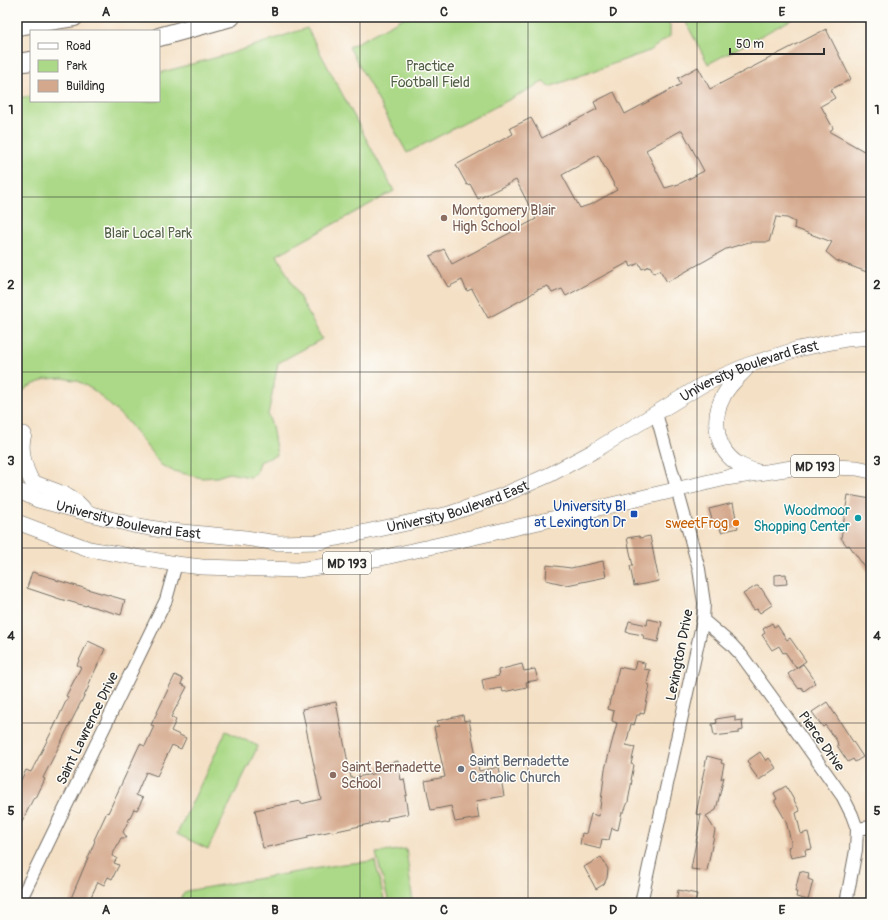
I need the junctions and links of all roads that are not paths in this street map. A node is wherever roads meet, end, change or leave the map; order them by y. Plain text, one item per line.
1 (74, 17) edge
2 (232, 17) edge
3 (23, 24) edge
4 (160, 37) edge
5 (30, 61) edge
6 (17, 63) edge
7 (871, 337) edge
8 (748, 365) junction
9 (656, 414) junction
10 (24, 434) dead end
11 (871, 471) edge
12 (758, 472) junction
13 (17, 490) edge
14 (677, 490) junction
15 (88, 513) junction
16 (17, 522) edge
17 (176, 564) junction
18 (703, 620) junction
19 (871, 826) edge
20 (857, 829) junction
21 (20, 903) edge
22 (641, 903) edge
23 (846, 903) edge

1 - 3 highway
2 - 4 highway
5 - 6 highway
7 - 8 main road, University Boulevard East / MD 193
8 - 9 main road, University Boulevard East / MD 193
8 - 12 main road
9 - 14 street, Lexington Drive
9 - 15 main road, University Boulevard East / MD 193
10 - 15 main road
11 - 12 main road, University Boulevard East / MD 193
12 - 14 main road, University Boulevard East / MD 193
13 - 15 main road, University Boulevard East / MD 193
14 - 17 main road, University Boulevard East / MD 193
14 - 18 street, Lexington Drive
16 - 17 main road, University Boulevard East / MD 193
17 - 21 street, Saint Lawrence Drive
18 - 20 street, Pierce Drive
18 - 22 street, Lexington Drive
19 - 20 street
20 - 23 street, Pierce Drive

